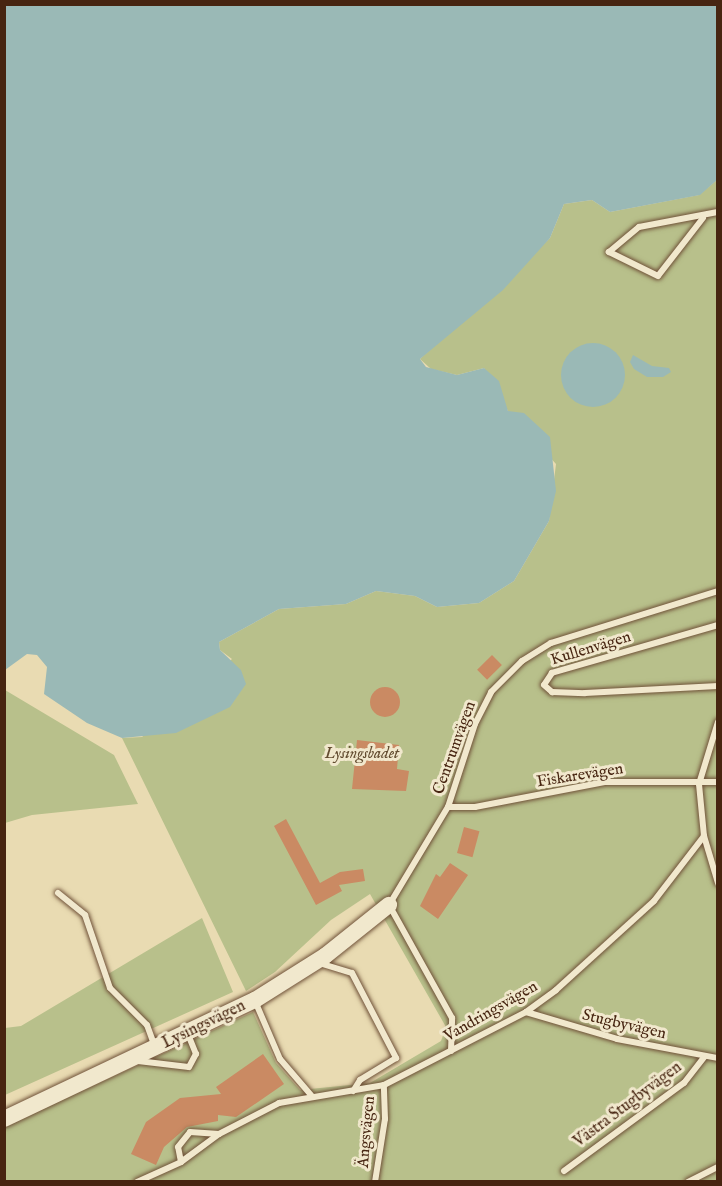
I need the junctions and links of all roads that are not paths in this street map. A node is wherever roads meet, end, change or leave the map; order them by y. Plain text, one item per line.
1 (717, 213) edge
2 (703, 218) junction
3 (717, 591) edge
4 (717, 625) edge
5 (717, 686) edge
6 (717, 722) edge
7 (717, 782) edge
8 (699, 784) junction
9 (448, 807) junction
10 (704, 836) junction
11 (717, 883) edge
12 (58, 893) dead end
13 (389, 905) junction
14 (316, 962) junction
15 (255, 1000) junction
16 (526, 1012) junction
17 (187, 1033) junction
18 (155, 1049) junction
19 (452, 1050) junction
20 (705, 1056) junction
21 (717, 1058) edge
22 (132, 1060) junction
23 (384, 1085) junction
24 (353, 1091) junction
25 (311, 1095) junction
26 (4, 1119) edge
27 (219, 1134) junction
28 (181, 1162) junction
29 (717, 1167) edge
30 (564, 1171) dead end
31 (137, 1182) edge
32 (375, 1182) edge
33 (688, 1182) edge

1 - 2 lane
2 - 2 lane
3 - 9 lane, Centrumvägen
4 - 5 lane, Kullenvägen
6 - 8 lane
7 - 8 lane, Fiskarevägen
8 - 9 lane, Fiskarevägen
8 - 10 lane
9 - 13 lane, Centrumvägen
10 - 11 lane
10 - 16 lane, Vandringsvägen
12 - 18 lane
13 - 14 street, Lysingsvägen
13 - 19 lane
14 - 15 street, Lysingsvägen
14 - 24 lane
15 - 17 street, Lysingsvägen
15 - 25 lane
16 - 19 lane, Vandringsvägen
16 - 20 lane, Stugbyvägen
17 - 18 street, Lysingsvägen
17 - 22 lane
18 - 22 street, Lysingsvägen
19 - 23 lane, Vandringsvägen
20 - 21 lane, Stugbyvägen
20 - 30 lane, Västra Stugbyvägen
22 - 26 street, Lysingsvägen
23 - 24 lane, Vandringsvägen
23 - 32 lane, Ängsvägen
24 - 25 lane, Vandringsvägen
25 - 27 lane, Vandringsvägen
27 - 28 lane, Vandringsvägen
27 - 28 lane
28 - 31 lane, Vandringsvägen
29 - 33 lane

